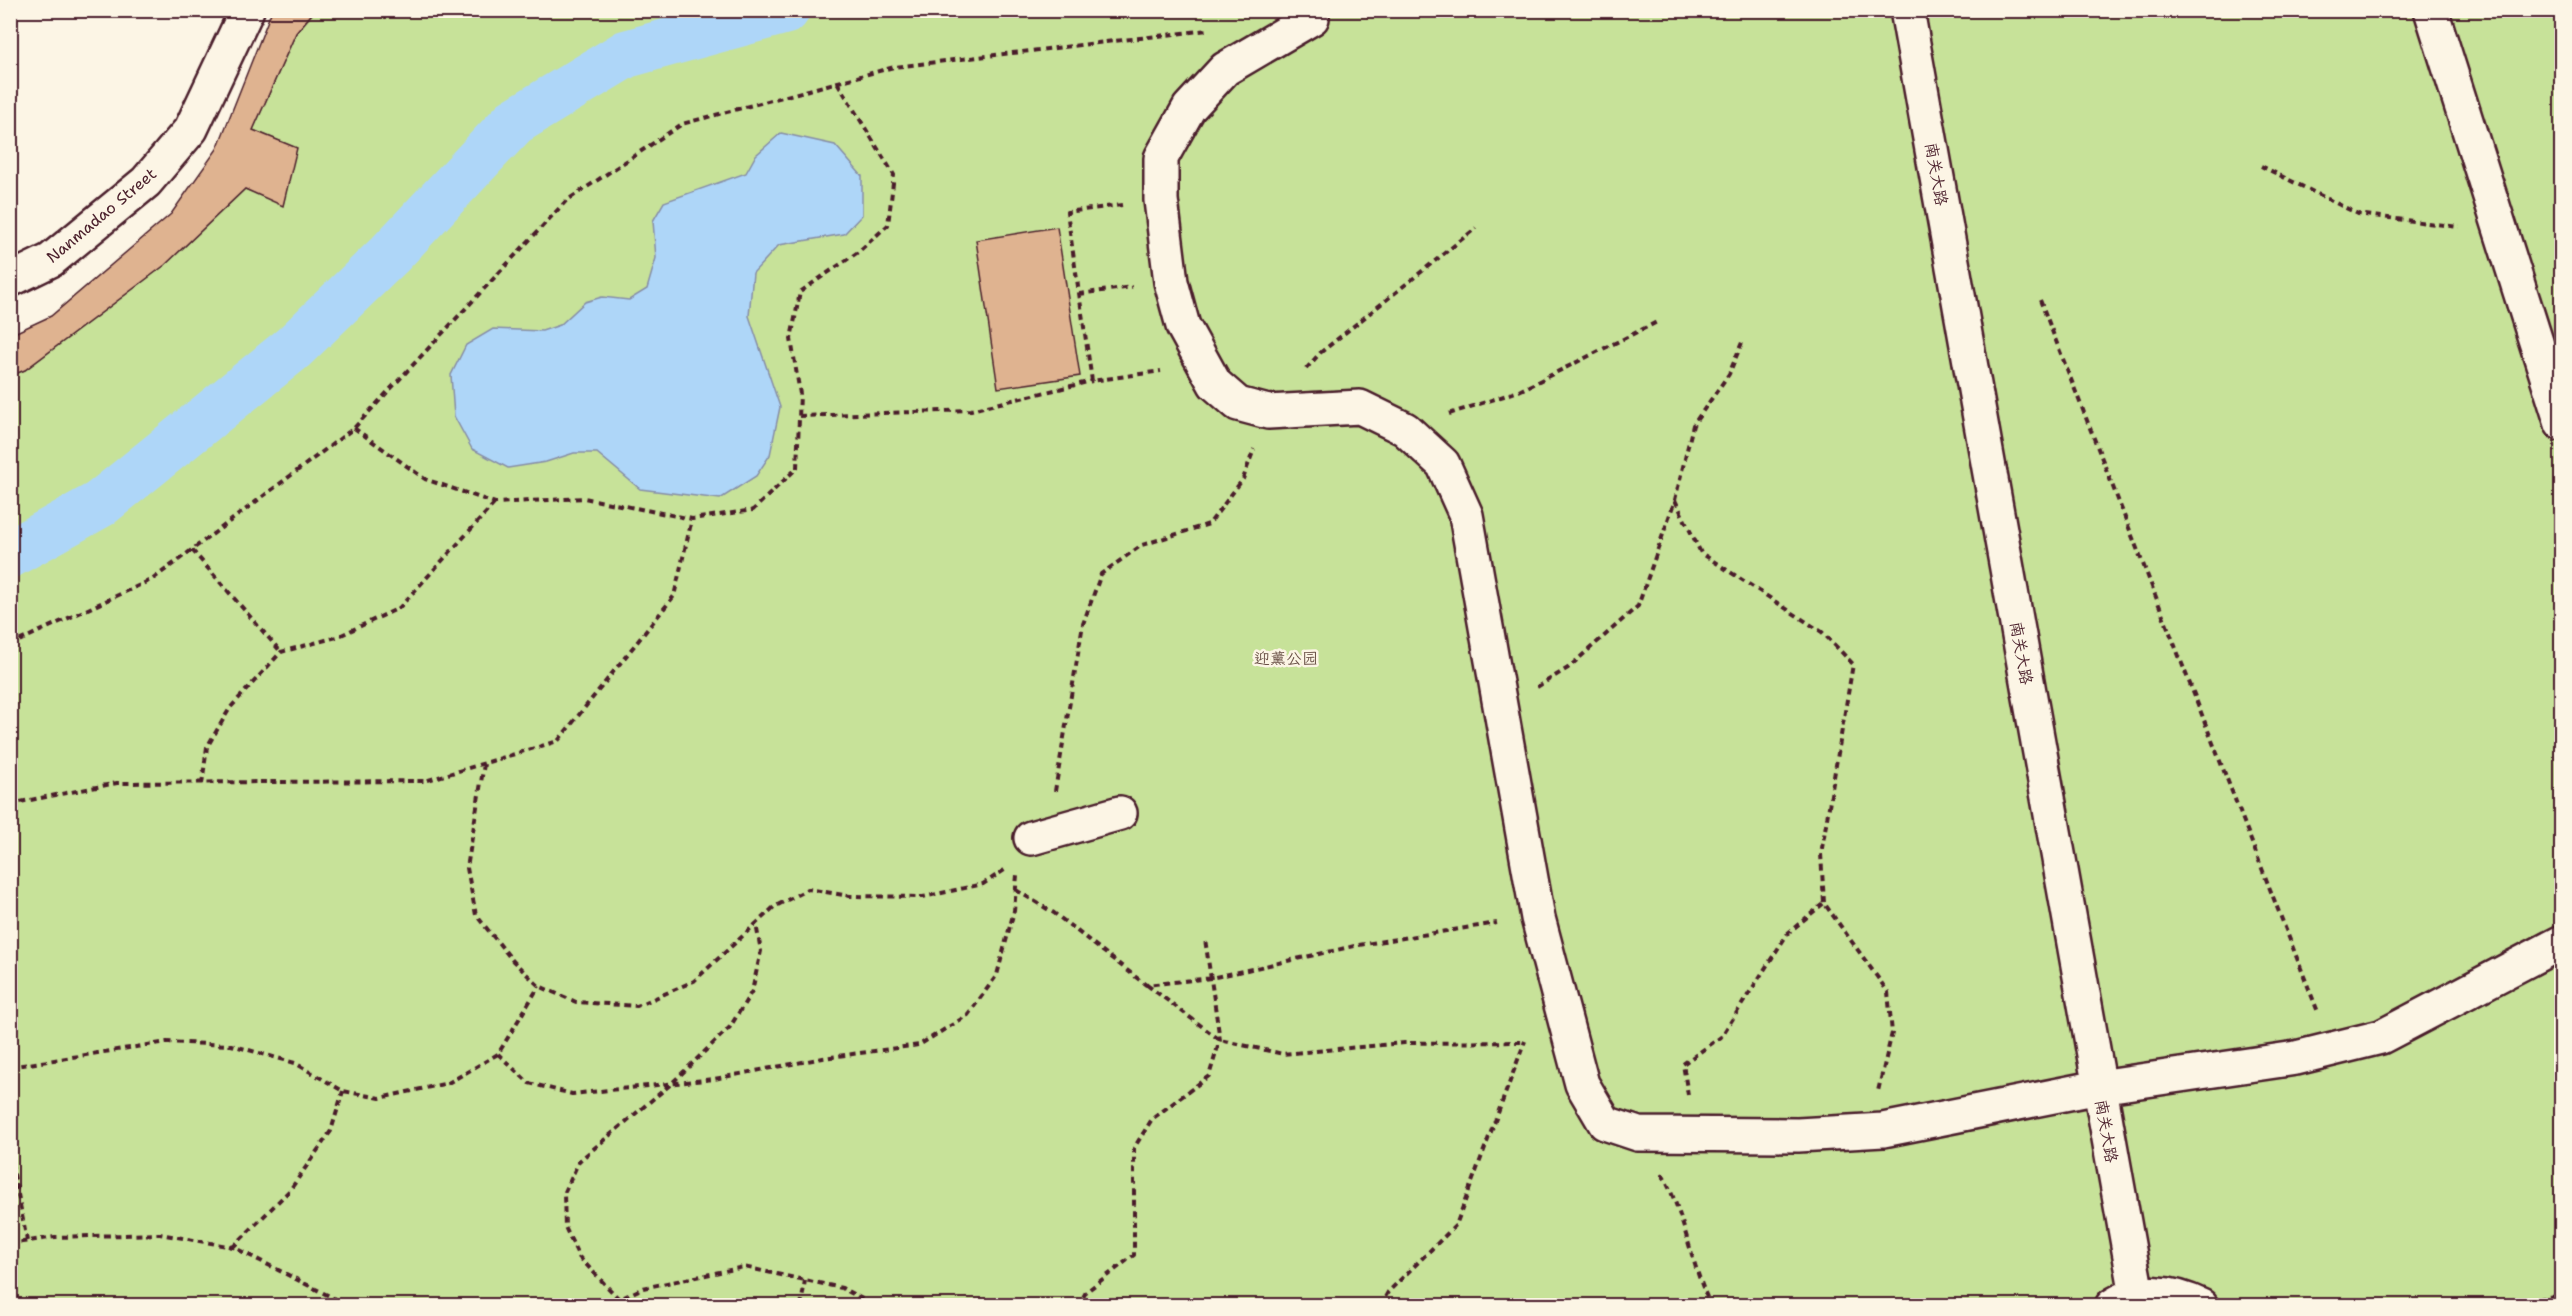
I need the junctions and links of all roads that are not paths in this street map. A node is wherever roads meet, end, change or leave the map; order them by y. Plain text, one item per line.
1 (247, 10) edge
2 (1907, 10) edge
3 (2431, 10) edge
4 (1312, 18) dead end
5 (10, 280) edge
6 (2562, 424) edge
7 (1120, 813) dead end
8 (1024, 849) road end
9 (2562, 942) edge
10 (2099, 1087) junction
11 (2125, 1300) edge
12 (2201, 1305) edge

1 - 5 street, Nanmadao Street
2 - 10 street, 南关大路
3 - 6 street
4 - 10 street
7 - 8 street
9 - 10 street
10 - 11 street, 南关大路
11 - 12 street

